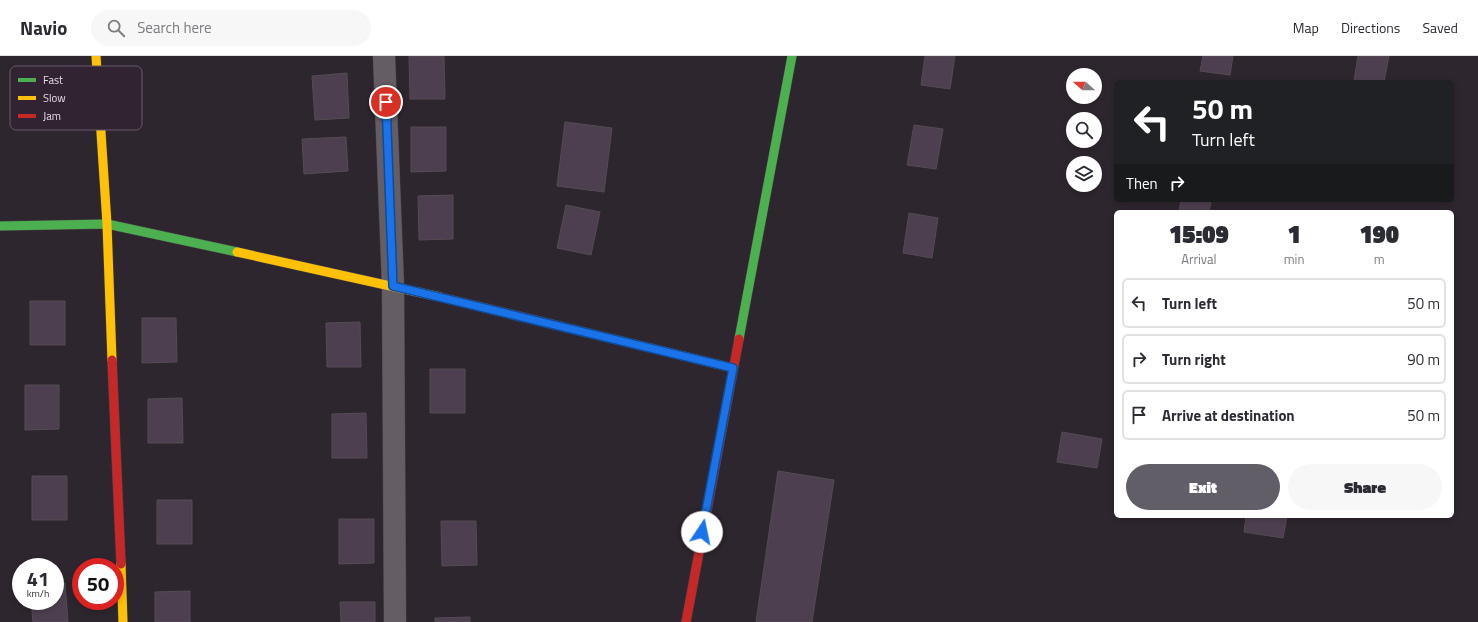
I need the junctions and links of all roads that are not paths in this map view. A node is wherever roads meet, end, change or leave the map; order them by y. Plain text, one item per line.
1 (96, 56) edge
2 (384, 56) edge
3 (792, 56) edge
4 (97, 66) edge
5 (101, 130) edge
6 (107, 224) junction
7 (0, 226) edge
8 (393, 286) junction
9 (733, 368) junction
10 (123, 622) edge
11 (395, 622) edge
12 (686, 622) edge

1 - 4 street
2 - 8 street
3 - 9 street
5 - 6 street
6 - 7 street
6 - 8 street
6 - 10 street
8 - 9 street
8 - 11 street
9 - 12 street

